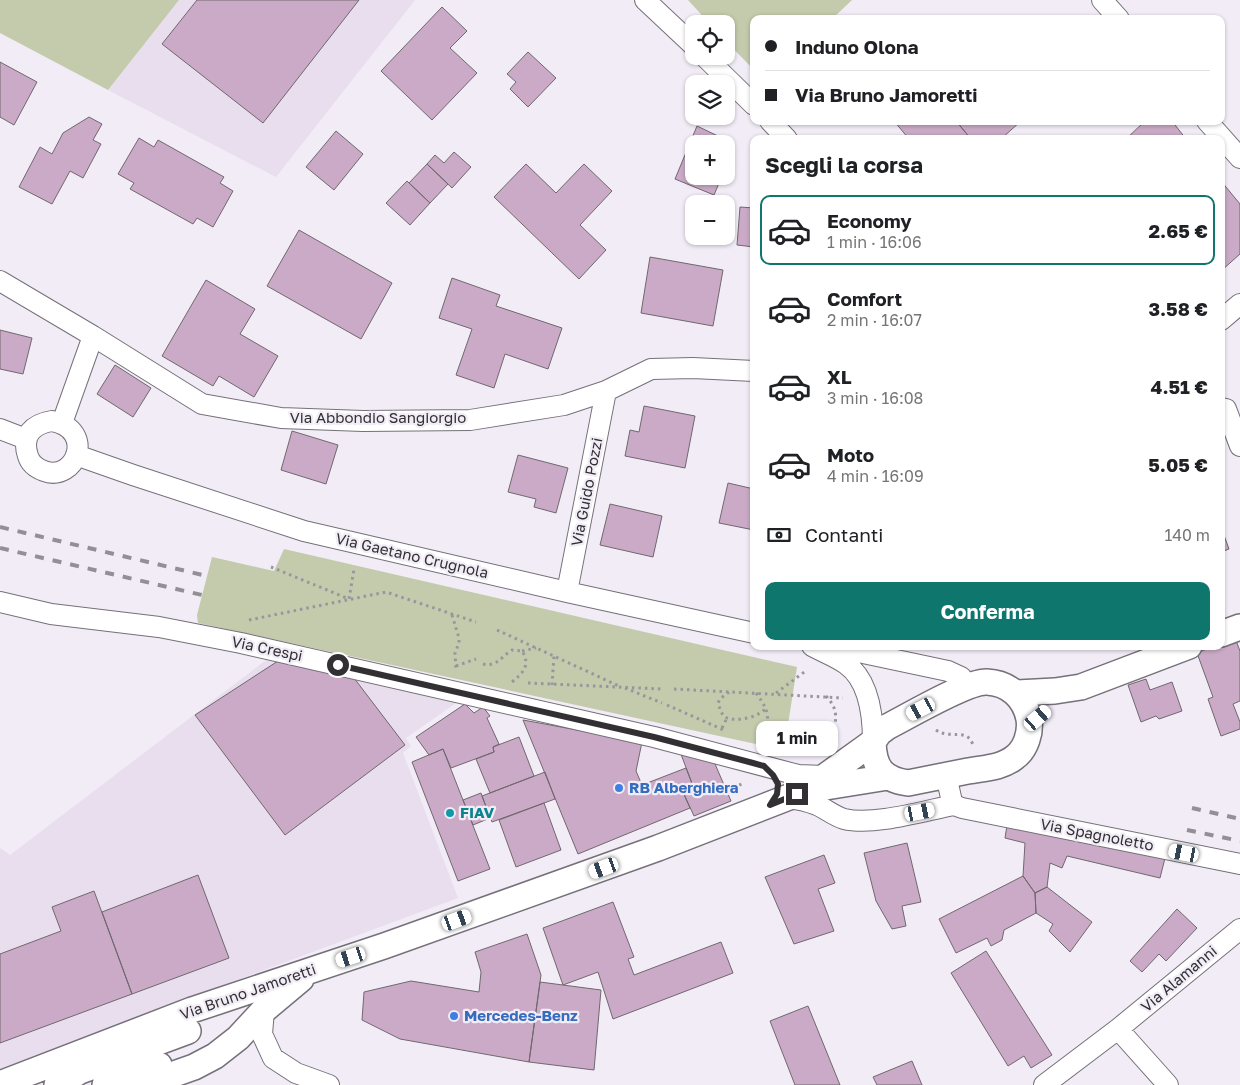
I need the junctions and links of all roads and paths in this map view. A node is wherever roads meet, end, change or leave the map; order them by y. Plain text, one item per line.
1 (645, 0) edge
2 (1102, 0) edge
3 (1115, 15) edge
4 (685, 38) edge
5 (713, 65) edge
6 (750, 101) edge
7 (774, 125) edge
8 (1211, 125) edge
9 (783, 135) edge
10 (1219, 135) edge
11 (1225, 141) edge
12 (1240, 158) edge
13 (0, 281) edge
14 (1240, 304) edge
15 (1225, 317) edge
16 (93, 336) junction
17 (750, 371) edge
18 (606, 391) junction
19 (1225, 409) edge
20 (62, 423) junction
21 (0, 428) edge
22 (26, 439) junction
23 (1240, 446) edge
24 (76, 455) junction
25 (271, 567) dead end
26 (354, 569) dead end
27 (567, 592) junction
28 (349, 599) junction
29 (0, 602) edge
30 (452, 614) junction
31 (246, 620) dead end
32 (476, 622) dead end
33 (1240, 627) edge
34 (496, 630) dead end
35 (750, 632) edge
36 (1225, 633) edge
37 (536, 648) junction
38 (820, 650) edge
39 (849, 650) edge
40 (1178, 650) edge
41 (522, 651) junction
42 (554, 656) junction
43 (476, 660) dead end
44 (483, 664) dead end
45 (456, 666) junction
46 (807, 670) dead end
47 (455, 672) dead end
48 (503, 682) dead end
49 (512, 682) junction
50 (552, 684) junction
51 (968, 686) junction
52 (622, 687) junction
53 (1081, 687) junction
54 (662, 689) dead end
55 (674, 690) dead end
56 (551, 691) dead end
57 (729, 692) junction
58 (756, 693) junction
59 (1017, 693) junction
60 (775, 694) junction
61 (825, 696) junction
62 (848, 698) dead end
63 (662, 703) dead end
64 (766, 708) junction
65 (727, 718) junction
66 (930, 724) dead end
67 (722, 728) dead end
68 (1030, 729) junction
69 (835, 742) dead end
70 (873, 742) junction
71 (974, 749) dead end
72 (766, 757) junction
73 (946, 775) junction
74 (888, 777) junction
75 (797, 792) junction
76 (954, 805) junction
77 (1240, 864) edge
78 (1240, 929) edge
79 (318, 968) junction
80 (264, 1010) junction
81 (190, 1020) junction
82 (1118, 1030) junction
83 (0, 1084) edge
84 (57, 1085) edge
85 (105, 1085) edge
86 (143, 1085) edge
87 (329, 1085) edge
88 (1044, 1085) edge
89 (1168, 1085) edge

1 - 4 street
2 - 3 street
5 - 6 street
7 - 9 street
8 - 10 street
11 - 12 street
13 - 16 street, Via Abbondio Sangiorgio
14 - 15 street
16 - 18 street, Via Abbondio Sangiorgio
16 - 20 street
17 - 18 street, Via Abbondio Sangiorgio
18 - 27 street, Via Guido Pozzi
19 - 23 street
20 - 22 street
20 - 24 street
21 - 22 street
22 - 24 street
24 - 27 street, Via Gaetano Crugnola
25 - 28 path
26 - 28 path
27 - 35 street, Via Gaetano Crugnola
28 - 30 path
28 - 31 path
29 - 72 street, Via Crespi
30 - 32 path
30 - 45 path
33 - 36 street
34 - 37 path
37 - 41 path
37 - 42 path
38 - 70 street
39 - 51 street
40 - 53 street
41 - 44 path
41 - 49 path
42 - 50 path
42 - 52 path
43 - 45 path
45 - 47 path
46 - 60 path
48 - 49 path
49 - 50 path
50 - 52 path
50 - 56 path
51 - 59 street, Via Bruno Jamoretti
51 - 70 street, Via Bruno Jamoretti
52 - 54 path
52 - 63 path
53 - 59 street
53 - 68 street
55 - 57 path
57 - 58 path
57 - 65 path
58 - 60 path
58 - 64 path
59 - 68 street
60 - 61 path
61 - 62 path
61 - 69 path
64 - 65 path
64 - 72 path
65 - 67 path
66 - 71 path
68 - 73 street, Via Bruno Jamoretti
70 - 74 street
70 - 75 street, Via Bruno Jamoretti
72 - 75 street, Via Crespi
72 - 75 street
73 - 74 street, Via Bruno Jamoretti
73 - 76 street
74 - 75 street, Via Bruno Jamoretti
75 - 76 street, Via Spagnoletto
75 - 79 street, Via Bruno Jamoretti
76 - 77 street, Via Spagnoletto
78 - 82 street, Via Alamanni
79 - 80 street
79 - 81 street, Via Bruno Jamoretti
80 - 86 street
80 - 87 street
81 - 83 street, Via Bruno Jamoretti
81 - 84 street
81 - 85 street
82 - 88 street, Via Alamanni
82 - 89 street

